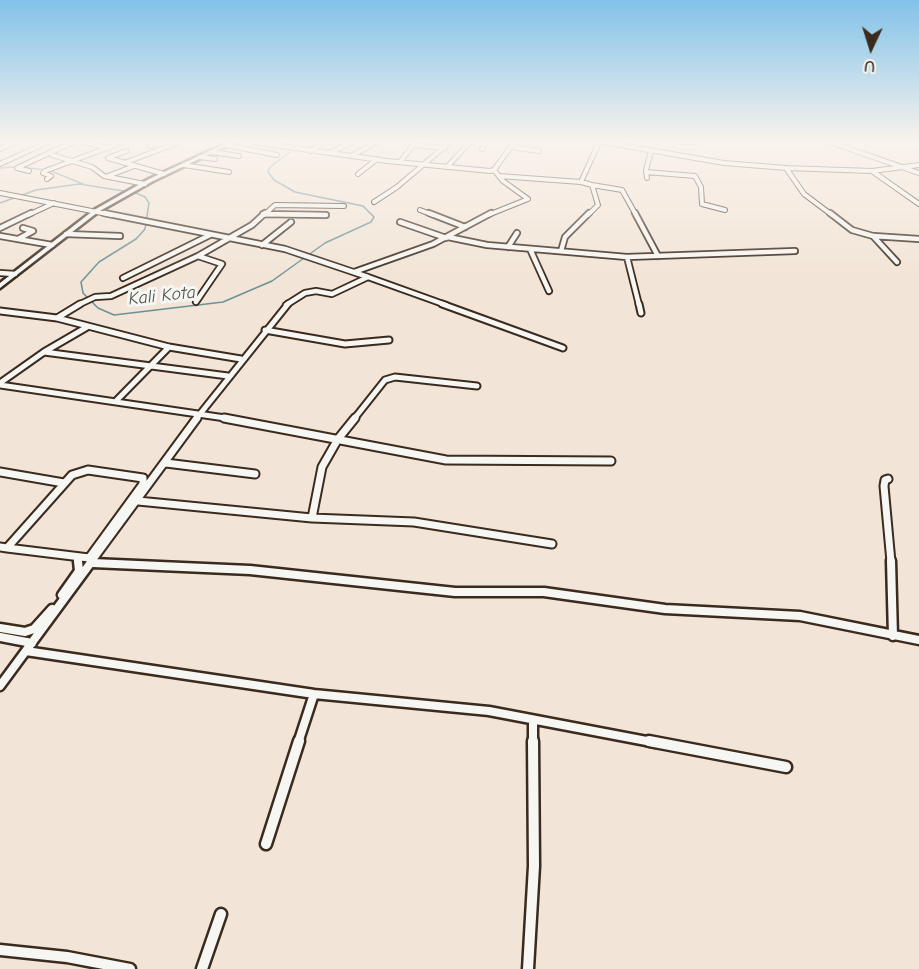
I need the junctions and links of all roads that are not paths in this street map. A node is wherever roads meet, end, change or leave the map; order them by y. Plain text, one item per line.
1 (139, 187) edge
2 (394, 187) edge
3 (513, 187) edge
4 (593, 187) edge
5 (605, 187) edge
6 (701, 187) edge
7 (799, 187) edge
8 (895, 187) edge
9 (0, 193) edge
10 (374, 202) dead end
11 (54, 203) junction
12 (919, 204) edge
13 (344, 206) dead end
14 (420, 210) dead end
15 (724, 210) dead end
16 (96, 211) junction
17 (263, 214) junction
18 (326, 215) dead end
19 (291, 222) dead end
20 (400, 222) dead end
21 (465, 227) junction
22 (0, 228) edge
23 (23, 228) dead end
24 (517, 233) dead end
25 (66, 234) junction
26 (210, 235) junction
27 (0, 236) edge
28 (120, 236) dead end
29 (873, 236) junction
30 (229, 238) junction
31 (447, 238) junction
32 (18, 239) junction
33 (919, 239) edge
34 (52, 245) junction
35 (262, 245) junction
36 (508, 247) junction
37 (530, 249) junction
38 (795, 251) dead end
39 (561, 252) junction
40 (198, 256) junction
41 (658, 256) junction
42 (627, 257) junction
43 (897, 262) dead end
44 (354, 272) junction
45 (0, 273) edge
46 (15, 274) junction
47 (368, 277) junction
48 (123, 278) dead end
49 (0, 286) edge
50 (549, 291) dead end
51 (196, 302) dead end
52 (0, 311) edge
53 (641, 313) dead end
54 (57, 318) junction
55 (87, 327) junction
56 (265, 330) junction
57 (389, 340) dead end
58 (169, 347) junction
59 (563, 348) dead end
60 (44, 352) junction
61 (241, 359) junction
62 (150, 364) junction
63 (228, 376) junction
64 (0, 384) edge
65 (477, 386) dead end
66 (116, 401) junction
67 (200, 413) junction
68 (338, 440) junction
69 (611, 461) dead end
70 (166, 463) junction
71 (0, 472) edge
72 (255, 474) dead end
73 (888, 478) dead end
74 (64, 483) junction
75 (138, 501) junction
76 (312, 518) junction
77 (552, 544) dead end
78 (4, 547) edge
79 (78, 558) junction
80 (93, 563) junction
81 (0, 628) edge
82 (892, 636) junction
83 (0, 637) edge
84 (919, 640) edge
85 (32, 643) junction
86 (26, 651) junction
87 (0, 686) edge
88 (314, 694) junction
89 (533, 720) junction
90 (786, 766) dead end
91 (266, 844) dead end
92 (221, 914) dead end
93 (0, 950) edge
94 (130, 969) edge
95 (202, 969) edge
96 (528, 969) edge

1 - 16 street
2 - 10 street
3 - 21 street
4 - 39 street
5 - 41 street
6 - 15 street
7 - 29 street
8 - 12 street
9 - 11 street
11 - 16 street
11 - 22 street
13 - 17 street
14 - 21 street
16 - 25 street
16 - 26 street
17 - 18 street
17 - 30 street
19 - 35 street
20 - 31 street
21 - 31 street
23 - 32 street
24 - 36 street
25 - 28 street
25 - 34 street
26 - 30 street
26 - 48 street
27 - 32 street
29 - 33 street
29 - 43 street
30 - 35 street
30 - 40 street
31 - 36 street
31 - 44 street
32 - 34 street
34 - 46 street
35 - 44 street
36 - 37 street
37 - 39 street
37 - 50 street
38 - 41 street
39 - 42 street
40 - 51 street
40 - 54 street
41 - 42 street
42 - 53 street
44 - 47 street
45 - 46 street
46 - 49 street
47 - 56 street
47 - 59 street
52 - 54 street
54 - 55 street
55 - 58 street
55 - 60 street
56 - 57 street
56 - 61 street
58 - 61 street
58 - 62 street
60 - 62 street
60 - 64 street
61 - 63 street
62 - 63 street
62 - 66 street
63 - 67 street
64 - 66 street
65 - 68 street
66 - 67 street
67 - 68 street
67 - 70 street
68 - 69 street
68 - 76 street
70 - 72 street
70 - 75 street
71 - 74 street
73 - 82 street
74 - 78 street
74 - 79 street
75 - 76 street
75 - 80 street
76 - 77 street
78 - 79 street
79 - 81 street
80 - 82 street
80 - 85 street
82 - 84 street
83 - 85 street
85 - 86 street
86 - 87 street
86 - 88 street
88 - 89 street
88 - 91 street
89 - 90 street
89 - 96 street
92 - 95 street
93 - 94 street

